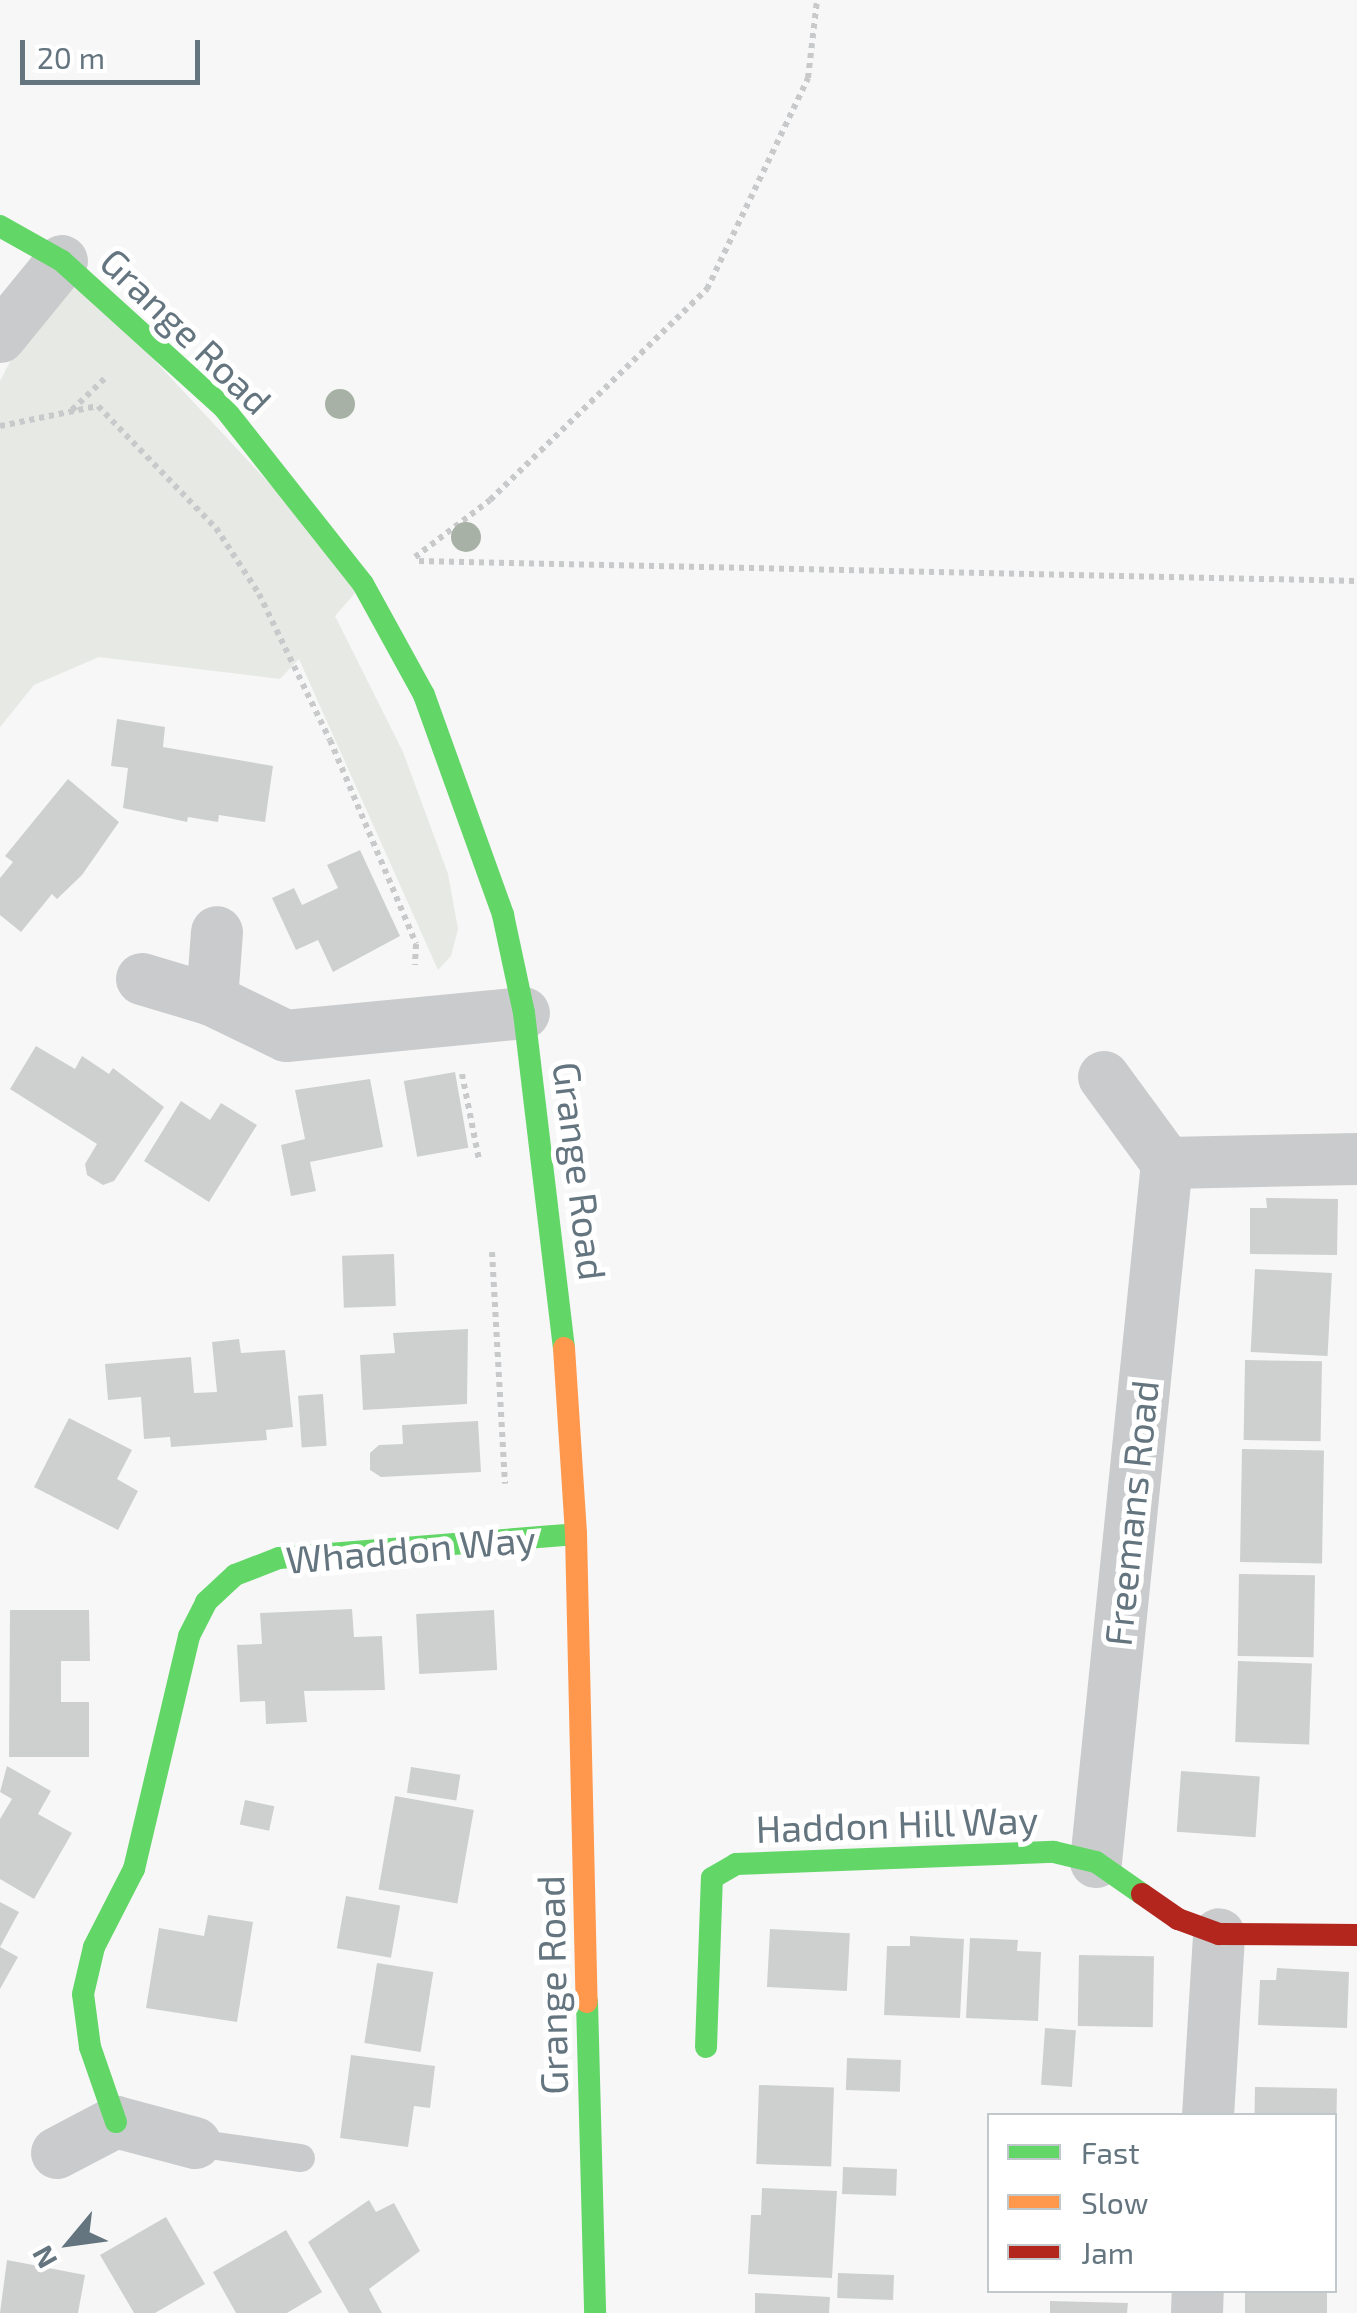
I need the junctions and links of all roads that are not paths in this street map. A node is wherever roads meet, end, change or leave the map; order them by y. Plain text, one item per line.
1 (0, 226) edge
2 (62, 261) junction
3 (0, 337) edge
4 (217, 932) dead end
5 (142, 979) dead end
6 (212, 1000) junction
7 (524, 1013) junction
8 (1104, 1078) dead end
9 (1357, 1159) edge
10 (1167, 1163) junction
11 (576, 1534) junction
12 (1096, 1862) junction
13 (1218, 1934) junction
14 (1357, 1935) edge
15 (706, 2047) dead end
16 (1208, 2113) edge
17 (116, 2122) junction
18 (195, 2143) joint
19 (57, 2154) dead end
20 (301, 2158) dead end
21 (595, 2313) edge

1 - 2 street, Grange Road
2 - 3 street
2 - 7 street, Grange Road
4 - 6 street
5 - 6 street
6 - 7 street
7 - 11 street, Grange Road
8 - 10 street
9 - 10 street
10 - 12 street, Freemans Road
11 - 17 street, Whaddon Way
11 - 21 street, Grange Road
12 - 13 street, Haddon Hill Way
12 - 15 street, Haddon Hill Way
13 - 14 street, Haddon Hill Way
13 - 16 street
17 - 18 street
17 - 19 street
18 - 20 lane

